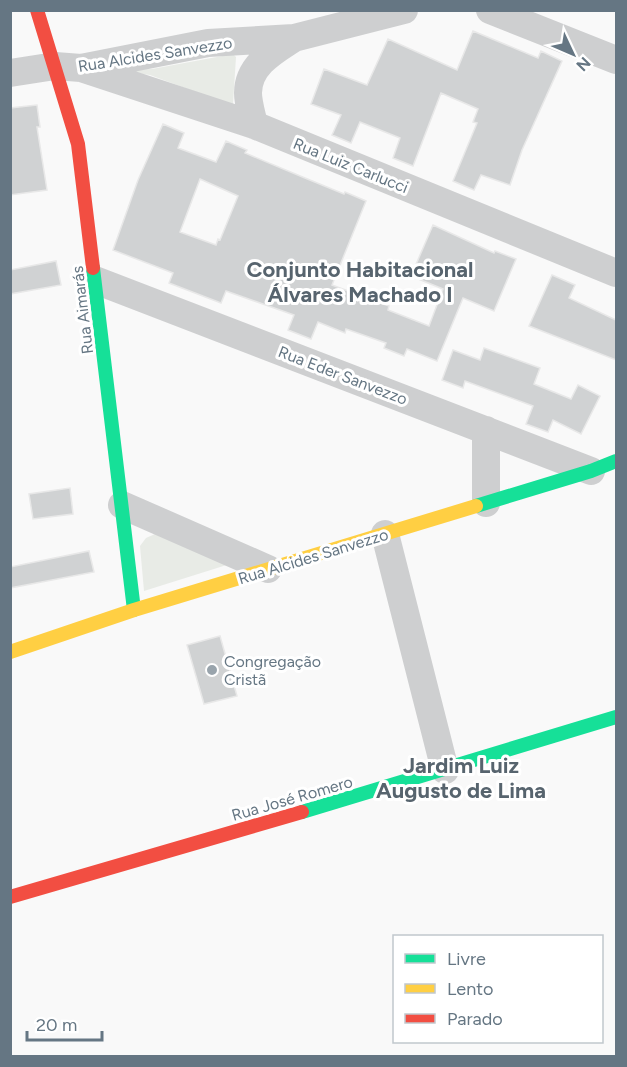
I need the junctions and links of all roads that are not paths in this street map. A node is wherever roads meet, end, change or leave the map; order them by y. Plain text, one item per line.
1 (37, 10) edge
2 (404, 10) edge
3 (490, 10) edge
4 (294, 38) junction
5 (616, 60) edge
6 (68, 67) junction
7 (10, 73) edge
8 (254, 125) junction
9 (616, 273) edge
10 (95, 280) junction
11 (486, 430) junction
12 (604, 466) edge
13 (486, 503) junction
14 (122, 505) junction
15 (385, 534) junction
16 (268, 570) junction
17 (134, 610) junction
18 (10, 652) edge
19 (616, 717) edge
20 (445, 770) junction
21 (10, 897) edge

1 - 6 street, Rua Aimarás
2 - 4 street, Rua Alcides Sanvezzo
3 - 5 street
4 - 6 street, Rua Alcides Sanvezzo
4 - 8 street
6 - 7 street, Rua Alcides Sanvezzo
6 - 8 street, Rua Luiz Carlucci
6 - 10 street, Rua Aimarás
8 - 9 street, Rua Luiz Carlucci
10 - 11 street, Rua Eder Sanvezzo
10 - 14 street, Rua Aimarás
11 - 12 street, Rua Eder Sanvezzo
11 - 13 street
12 - 13 street, Rua Alcides Sanvezzo
13 - 15 street, Rua Alcides Sanvezzo
14 - 16 street
14 - 17 street, Rua Aimarás
15 - 16 street, Rua Alcides Sanvezzo
15 - 20 street
16 - 17 street, Rua Alcides Sanvezzo
17 - 18 street, Rua Alcides Sanvezzo
19 - 20 street, Rua José Romero
20 - 21 street, Rua José Romero

